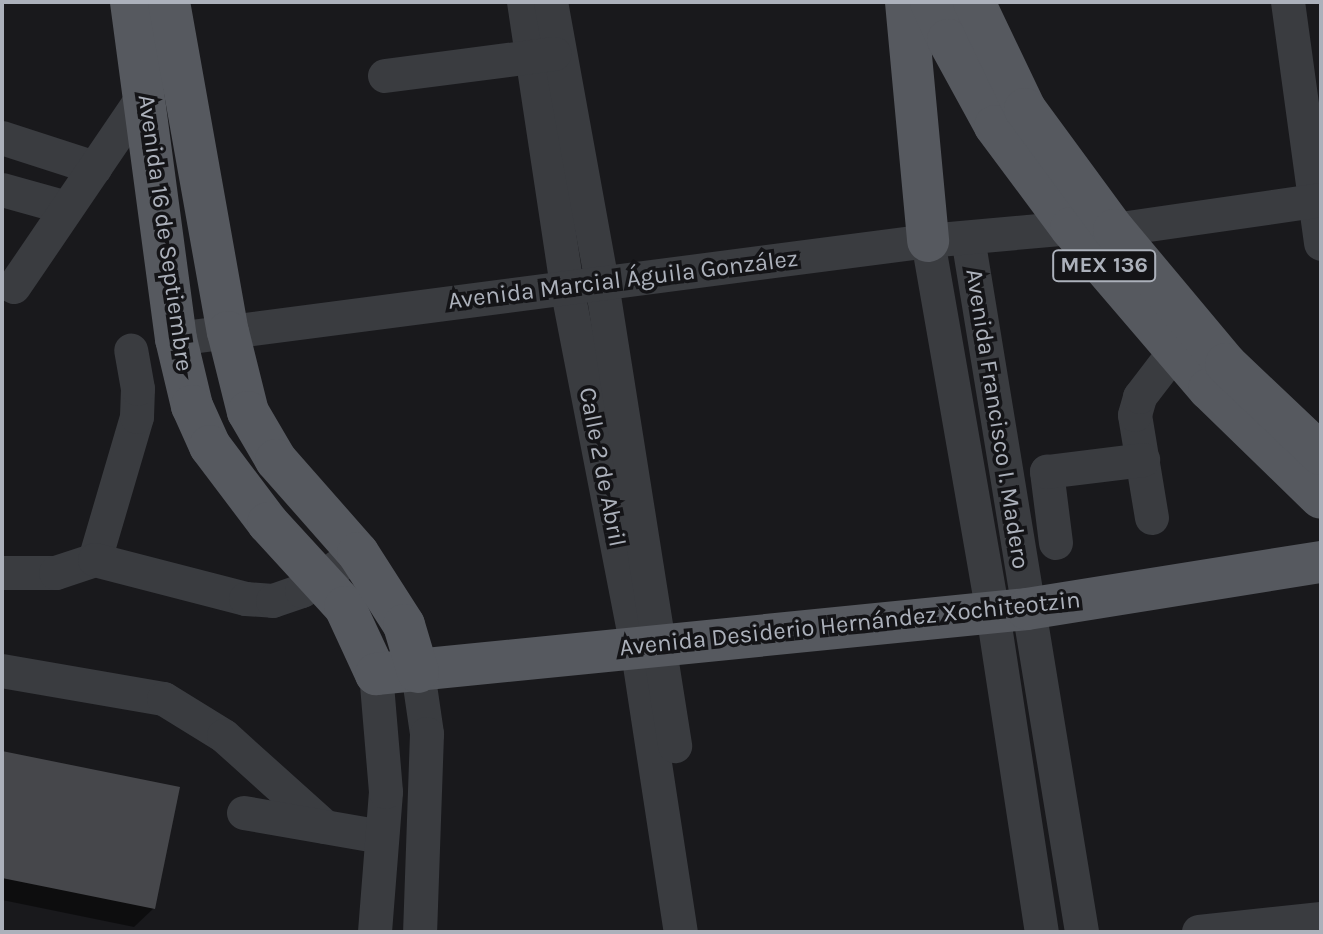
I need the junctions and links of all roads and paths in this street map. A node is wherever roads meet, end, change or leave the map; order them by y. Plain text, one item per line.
1 (131, 2) edge
2 (169, 2) edge
3 (524, 2) edge
4 (551, 2) edge
5 (906, 2) edge
6 (931, 2) edge
7 (974, 2) edge
8 (1288, 2) edge
9 (546, 54) junction
10 (385, 76) dead end
11 (144, 96) junction
12 (2, 138) edge
13 (95, 168) junction
14 (2, 190) edge
15 (1317, 201) edge
16 (67, 208) junction
17 (1071, 228) junction
18 (1114, 230) junction
19 (948, 240) junction
20 (212, 243) junction
21 (1321, 244) edge
22 (18, 250) edge
23 (166, 250) junction
24 (602, 284) junction
25 (14, 287) dead end
26 (567, 287) junction
27 (228, 332) junction
28 (176, 339) junction
29 (1176, 350) junction
30 (131, 351) dead end
31 (1001, 440) junction
32 (964, 446) junction
33 (1321, 454) edge
34 (616, 460) junction
35 (1143, 460) junction
36 (1321, 498) edge
37 (1152, 518) dead end
38 (1056, 543) dead end
39 (358, 553) junction
40 (95, 560) junction
41 (1321, 562) edge
42 (2, 573) edge
43 (320, 580) junction
44 (1010, 611) junction
45 (649, 645) junction
46 (2, 671) edge
47 (418, 672) junction
48 (376, 674) junction
49 (1060, 804) junction
50 (1023, 811) junction
51 (244, 813) dead end
52 (325, 827) junction
53 (382, 837) junction
54 (1321, 919) edge
55 (691, 922) edge
56 (1249, 929) edge
57 (375, 932) edge
58 (420, 932) edge
59 (1042, 932) edge
60 (1082, 932) edge
61 (1199, 932) edge

1 - 11 main road, Avenida 16 de Septiembre
2 - 20 main road, Avenida 16 de Septiembre
3 - 9 street, Calle 2 de Abril
4 - 9 street, Calle 2 de Abril
5 - 19 main road
6 - 17 main road, MEX 136
7 - 18 main road, MEX 136
8 - 15 street
9 - 10 street
9 - 24 street, Calle 2 de Abril
9 - 26 street, Calle 2 de Abril
11 - 13 street
11 - 23 main road, Avenida 16 de Septiembre
12 - 13 street
13 - 16 street
14 - 16 street
15 - 18 street
15 - 21 street
16 - 22 street
17 - 18 street, Avenida Marcial Águila González
17 - 19 street, Avenida Marcial Águila González
17 - 29 main road, MEX 136
18 - 33 main road, MEX 136
19 - 24 street, Avenida Marcial Águila González
19 - 31 street, Avenida Francisco I. Madero
19 - 32 street, Avenida Francisco I. Madero
20 - 23 main road
20 - 27 main road, Avenida 16 de Septiembre
22 - 25 street
23 - 28 main road, Avenida 16 de Septiembre
24 - 26 street, Avenida Marcial Águila González
24 - 34 street, Calle 2 de Abril
26 - 27 street, Avenida Marcial Águila González
26 - 34 street, Calle 2 de Abril
27 - 28 street, Avenida Marcial Águila González
27 - 39 main road, Avenida 16 de Septiembre
28 - 43 main road, Avenida 16 de Septiembre
29 - 35 street
29 - 36 main road, MEX 136
30 - 40 street
31 - 32 street
31 - 44 street, Avenida Francisco I. Madero
32 - 44 street, Avenida Francisco I. Madero
34 - 45 street, Calle 2 de Abril
35 - 37 street
35 - 38 street
39 - 43 street
39 - 47 main road, Avenida 16 de Septiembre
40 - 42 street
40 - 43 street
41 - 44 main road, Avenida Desiderio Hernández Xochiteotzin
43 - 48 main road, Avenida 16 de Septiembre
44 - 45 main road, Avenida Desiderio Hernández Xochiteotzin
44 - 49 street, Avenida Francisco I. Madero
44 - 50 street, Avenida Francisco I. Madero
45 - 47 main road, Avenida Desiderio Hernández Xochiteotzin
45 - 55 street, Calle 2 de Abril
46 - 52 street
47 - 48 main road, Avenida Desiderio Hernández Xochiteotzin
47 - 58 street, Avenida 16 de Septiembre
48 - 53 street, Avenida 16 de Septiembre
49 - 50 street
49 - 60 street, Avenida Francisco I. Madero
50 - 59 street, Avenida Francisco I. Madero
51 - 52 street
52 - 53 street
53 - 57 street, Avenida 16 de Septiembre
54 - 56 street
56 - 61 street

